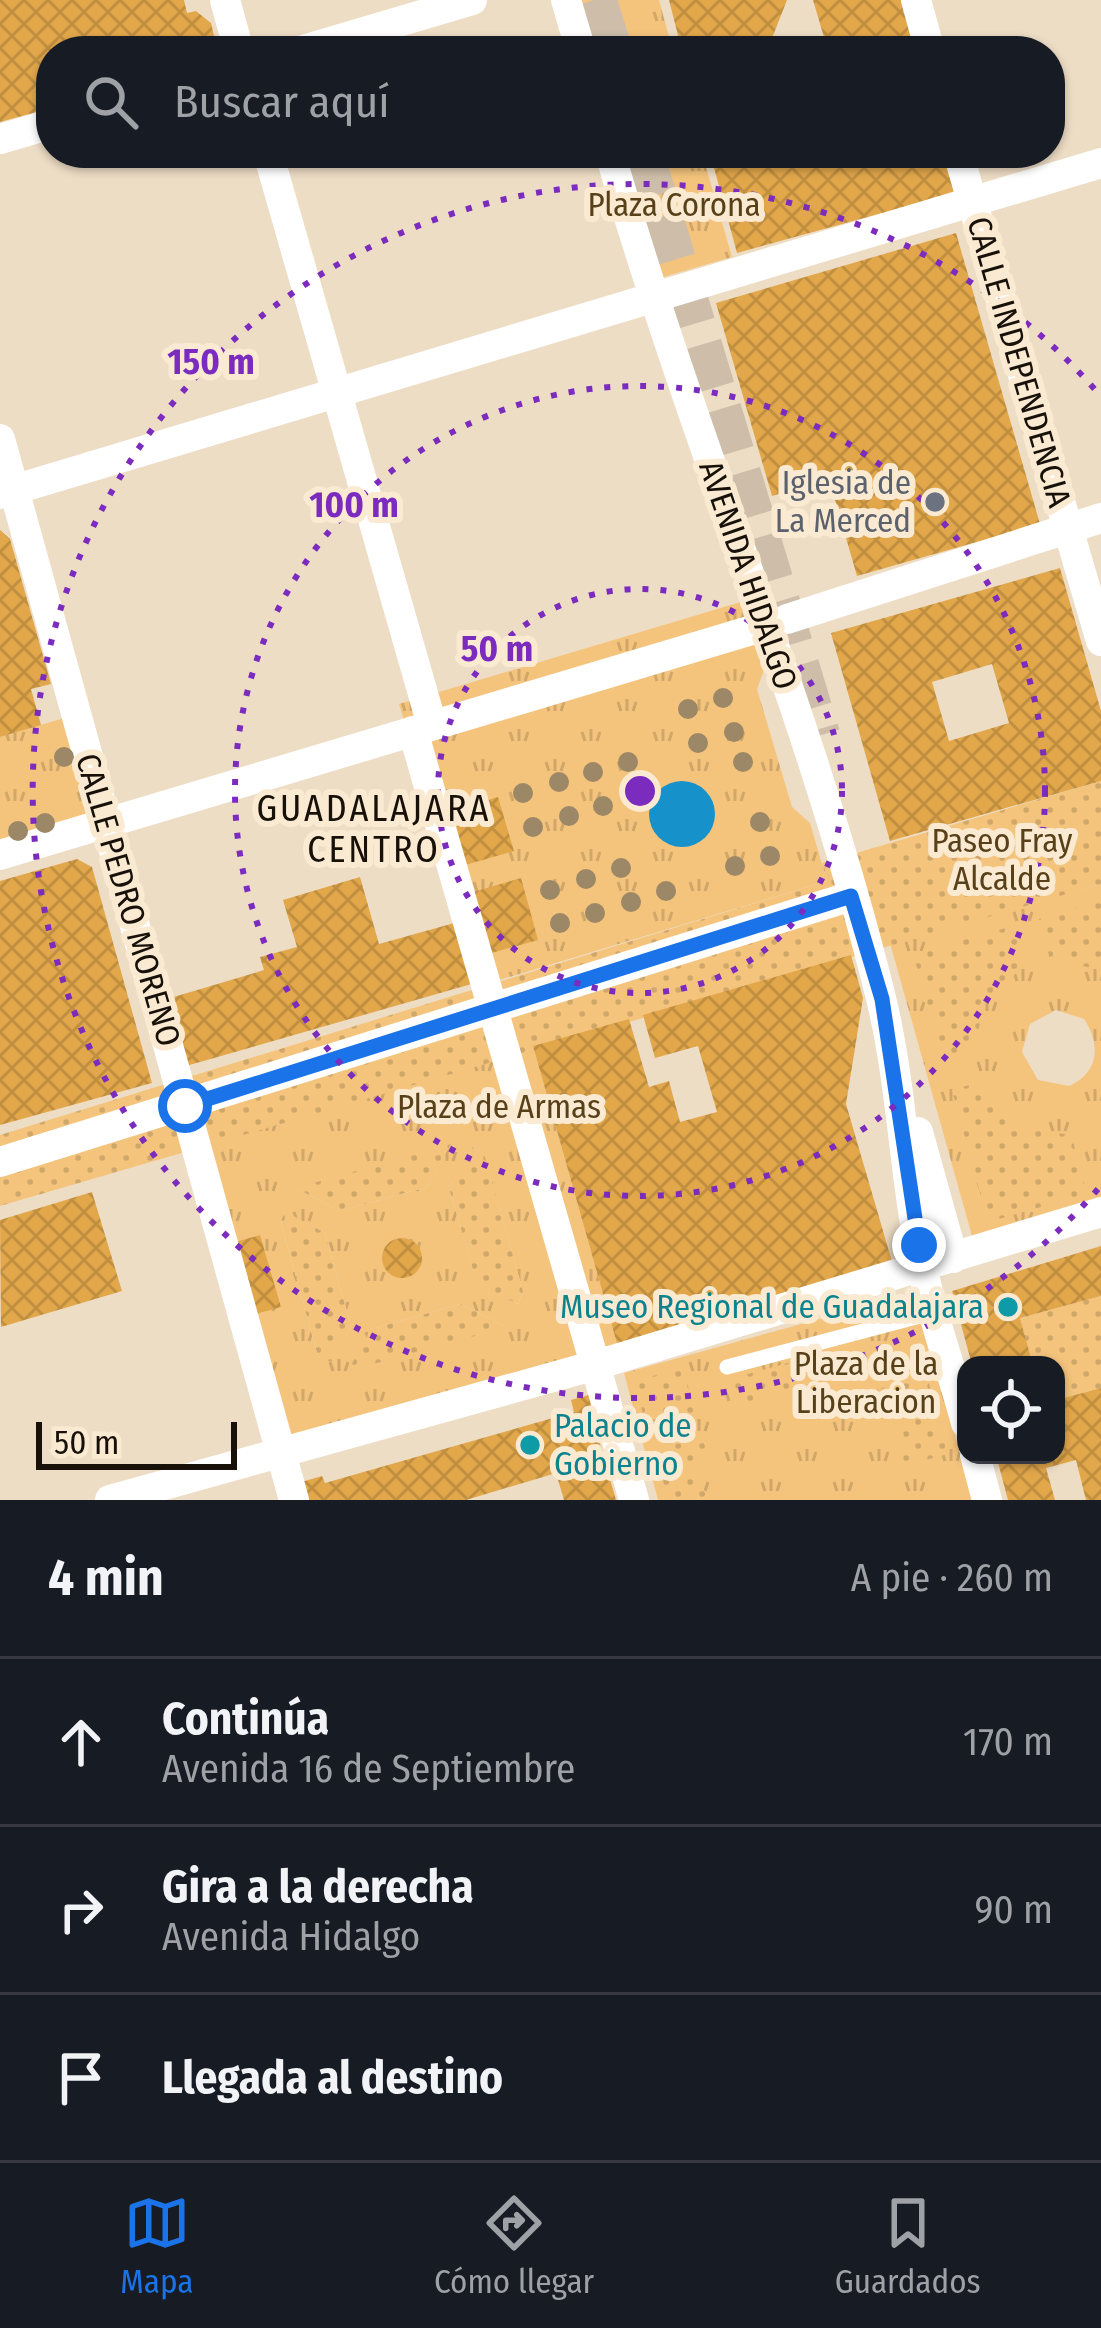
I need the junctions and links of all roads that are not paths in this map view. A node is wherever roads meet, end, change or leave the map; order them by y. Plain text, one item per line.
1 (225, 0) edge
2 (472, 0) edge
3 (566, 0) edge
4 (916, 0) edge
5 (235, 36) edge
6 (351, 36) edge
7 (577, 36) edge
8 (926, 36) edge
9 (36, 128) edge
10 (0, 139) edge
11 (1101, 163) edge
12 (1065, 166) edge
13 (272, 168) edge
14 (614, 168) edge
15 (1038, 168) edge
16 (962, 174) edge
17 (652, 299) junction
18 (337, 393) junction
19 (0, 439) edge
20 (7, 491) edge
21 (1101, 518) edge
22 (1068, 529) junction
23 (787, 619) dead end
24 (752, 630) dead end
25 (1101, 640) edge
26 (423, 728) junction
27 (107, 823) junction
28 (0, 855) edge
29 (851, 896) junction
30 (882, 999) junction
31 (493, 1009) junction
32 (185, 1106) junction
33 (0, 1162) edge
34 (1101, 1212) edge
35 (953, 1258) junction
36 (922, 1266) junction
37 (935, 1312) junction
38 (596, 1365) junction
39 (727, 1367) dead end
40 (957, 1391) edge
41 (282, 1454) junction
42 (977, 1464) edge
43 (110, 1500) edge
44 (295, 1500) edge
45 (634, 1500) edge
46 (987, 1500) edge

1 - 5 street
2 - 6 street
3 - 7 street
4 - 8 street
9 - 10 street
11 - 12 street
13 - 18 street
14 - 17 street, AVENIDA HIDALGO
15 - 16 street
16 - 17 street
16 - 22 street, CALLE INDEPENDENCIA
17 - 18 street
17 - 29 street, AVENIDA HIDALGO
18 - 20 street
18 - 26 street
19 - 20 street, CALLE PEDRO MORENO
20 - 27 street, CALLE PEDRO MORENO
21 - 22 street
22 - 23 street
22 - 25 street, CALLE INDEPENDENCIA
24 - 26 street
26 - 27 street
26 - 31 street
27 - 28 street
27 - 32 street, CALLE PEDRO MORENO
29 - 30 street, AVENIDA HIDALGO
29 - 31 street
30 - 35 street, AVENIDA HIDALGO
30 - 36 street, AVENIDA HIDALGO
31 - 32 street
31 - 38 street
32 - 33 street
32 - 41 street, CALLE PEDRO MORENO
34 - 35 street
35 - 36 street
36 - 37 street, AVENIDA HIDALGO
36 - 38 street
37 - 39 lane
37 - 40 street, AVENIDA HIDALGO
38 - 41 street
38 - 45 street
41 - 43 street
41 - 44 street, CALLE PEDRO MORENO
42 - 46 street

